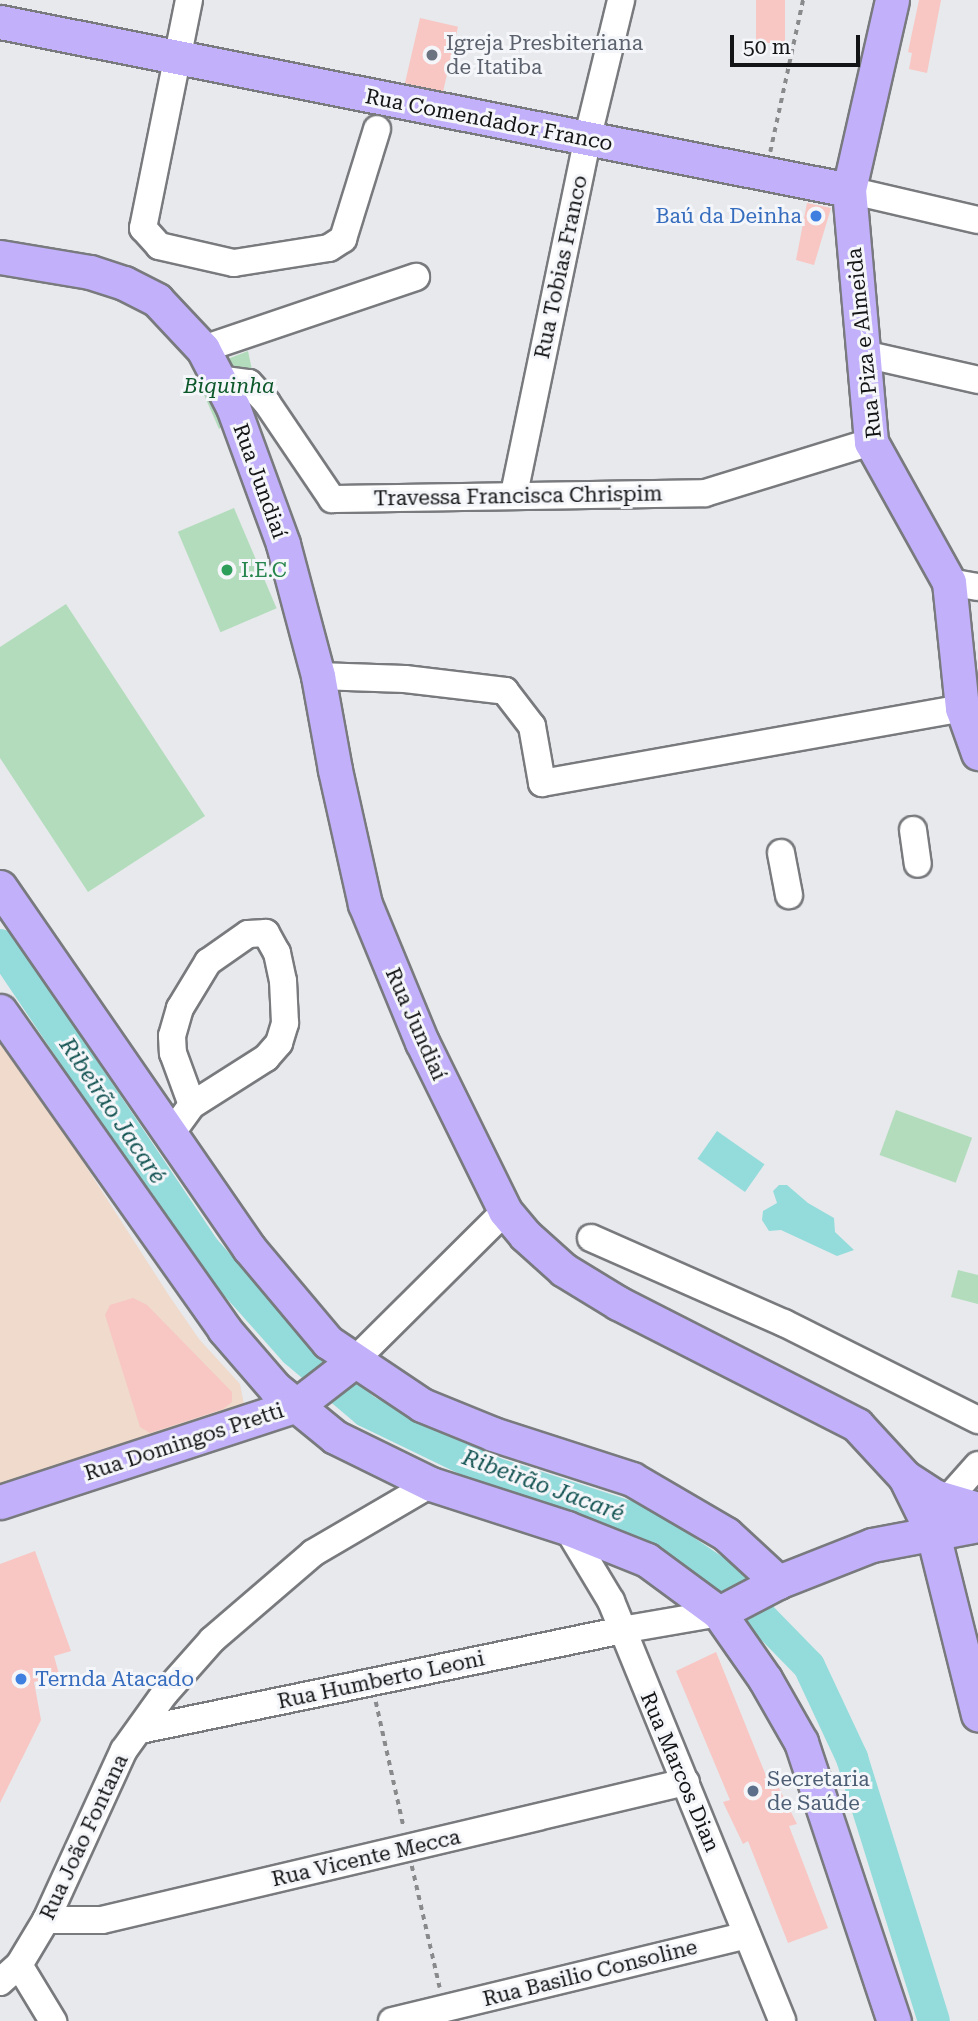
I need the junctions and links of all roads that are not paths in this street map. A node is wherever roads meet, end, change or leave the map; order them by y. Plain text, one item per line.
1 (189, 0) edge
2 (621, 0) edge
3 (892, 0) edge
4 (0, 22) edge
5 (178, 56) junction
6 (377, 129) dead end
7 (587, 140) junction
8 (849, 190) junction
9 (978, 220) edge
10 (0, 257) edge
11 (416, 277) dead end
12 (203, 349) junction
13 (864, 354) junction
14 (219, 379) junction
15 (978, 380) edge
16 (871, 442) junction
17 (514, 494) junction
18 (964, 585) edge
19 (318, 676) junction
20 (962, 708) junction
21 (978, 750) edge
22 (913, 830) dead end
23 (781, 853) dead end
24 (918, 864) dead end
25 (0, 887) edge
26 (789, 895) dead end
27 (0, 1011) edge
28 (192, 1105) junction
29 (170, 1135) junction
30 (505, 1211) junction
31 (591, 1238) dead end
32 (350, 1364) junction
33 (300, 1402) junction
34 (978, 1420) edge
35 (978, 1465) edge
36 (905, 1477) junction
37 (431, 1484) junction
38 (946, 1501) junction
39 (0, 1502) edge
40 (978, 1508) edge
41 (978, 1525) edge
42 (567, 1528) junction
43 (933, 1534) junction
44 (872, 1545) junction
45 (773, 1585) junction
46 (726, 1609) junction
47 (621, 1630) junction
48 (974, 1680) edge
49 (978, 1714) edge
50 (140, 1730) junction
51 (686, 1782) junction
52 (46, 1920) junction
53 (747, 1935) junction
54 (9, 1974) edge
55 (53, 2021) edge
56 (392, 2021) edge
57 (782, 2021) edge
58 (894, 2021) edge

1 - 5 street
2 - 7 street, Rua Tobias Franco
3 - 8 main road, Rua Piza e Almeida
4 - 5 main road, Rua Comendador Franco
5 - 6 street
5 - 7 main road, Rua Comendador Franco
7 - 8 main road, Rua Comendador Franco
7 - 17 street, Rua Tobias Franco
8 - 9 street, Rua Comendador Franco
8 - 13 main road, Rua Piza e Almeida
10 - 12 main road, Rua Jundiaí
11 - 12 street
12 - 14 main road, Rua Jundiaí
13 - 15 street
13 - 16 main road, Rua Piza e Almeida
14 - 17 street, Travessa Francisca Chrispim
14 - 19 main road, Rua Jundiaí
16 - 17 street, Travessa Francisca Chrispim
16 - 18 main road, Rua Piza e Almeida
18 - 20 main road, Rua Piza e Almeida
19 - 20 street
19 - 30 main road, Rua Jundiaí
20 - 21 main road, Rua Piza e Almeida
22 - 24 street
23 - 26 street
25 - 29 main road
27 - 33 main road
28 - 28 street
28 - 29 street
29 - 32 main road
30 - 32 street, Rua Domingos Pretti
30 - 36 main road, Rua Jundiaí
31 - 34 street
32 - 33 main road, Rua Domingos Pretti
32 - 45 main road
33 - 37 main road
33 - 39 main road, Rua Domingos Pretti
35 - 38 street
36 - 38 main road
36 - 43 main road, Rua Jundiaí
36 - 44 main road
37 - 42 main road
37 - 50 street, Rua João Fontana
38 - 40 main road
41 - 43 main road
42 - 46 main road
42 - 47 street, Rua Marcos Dian
43 - 44 main road
43 - 48 main road, Rua Jundiaí
44 - 45 main road
45 - 46 main road
46 - 47 street, Rua Humberto Leoni
46 - 58 main road
47 - 50 street, Rua Humberto Leoni
47 - 51 street, Rua Marcos Dian
48 - 49 main road, Rua Jundiaí
50 - 52 street, Rua João Fontana
51 - 52 street, Rua Vicente Mecca
51 - 53 street, Rua Marcos Dian
52 - 54 street, Rua João Fontana
53 - 56 street, Rua Basilio Consoline
53 - 57 street, Rua Marcos Dian
54 - 55 street

